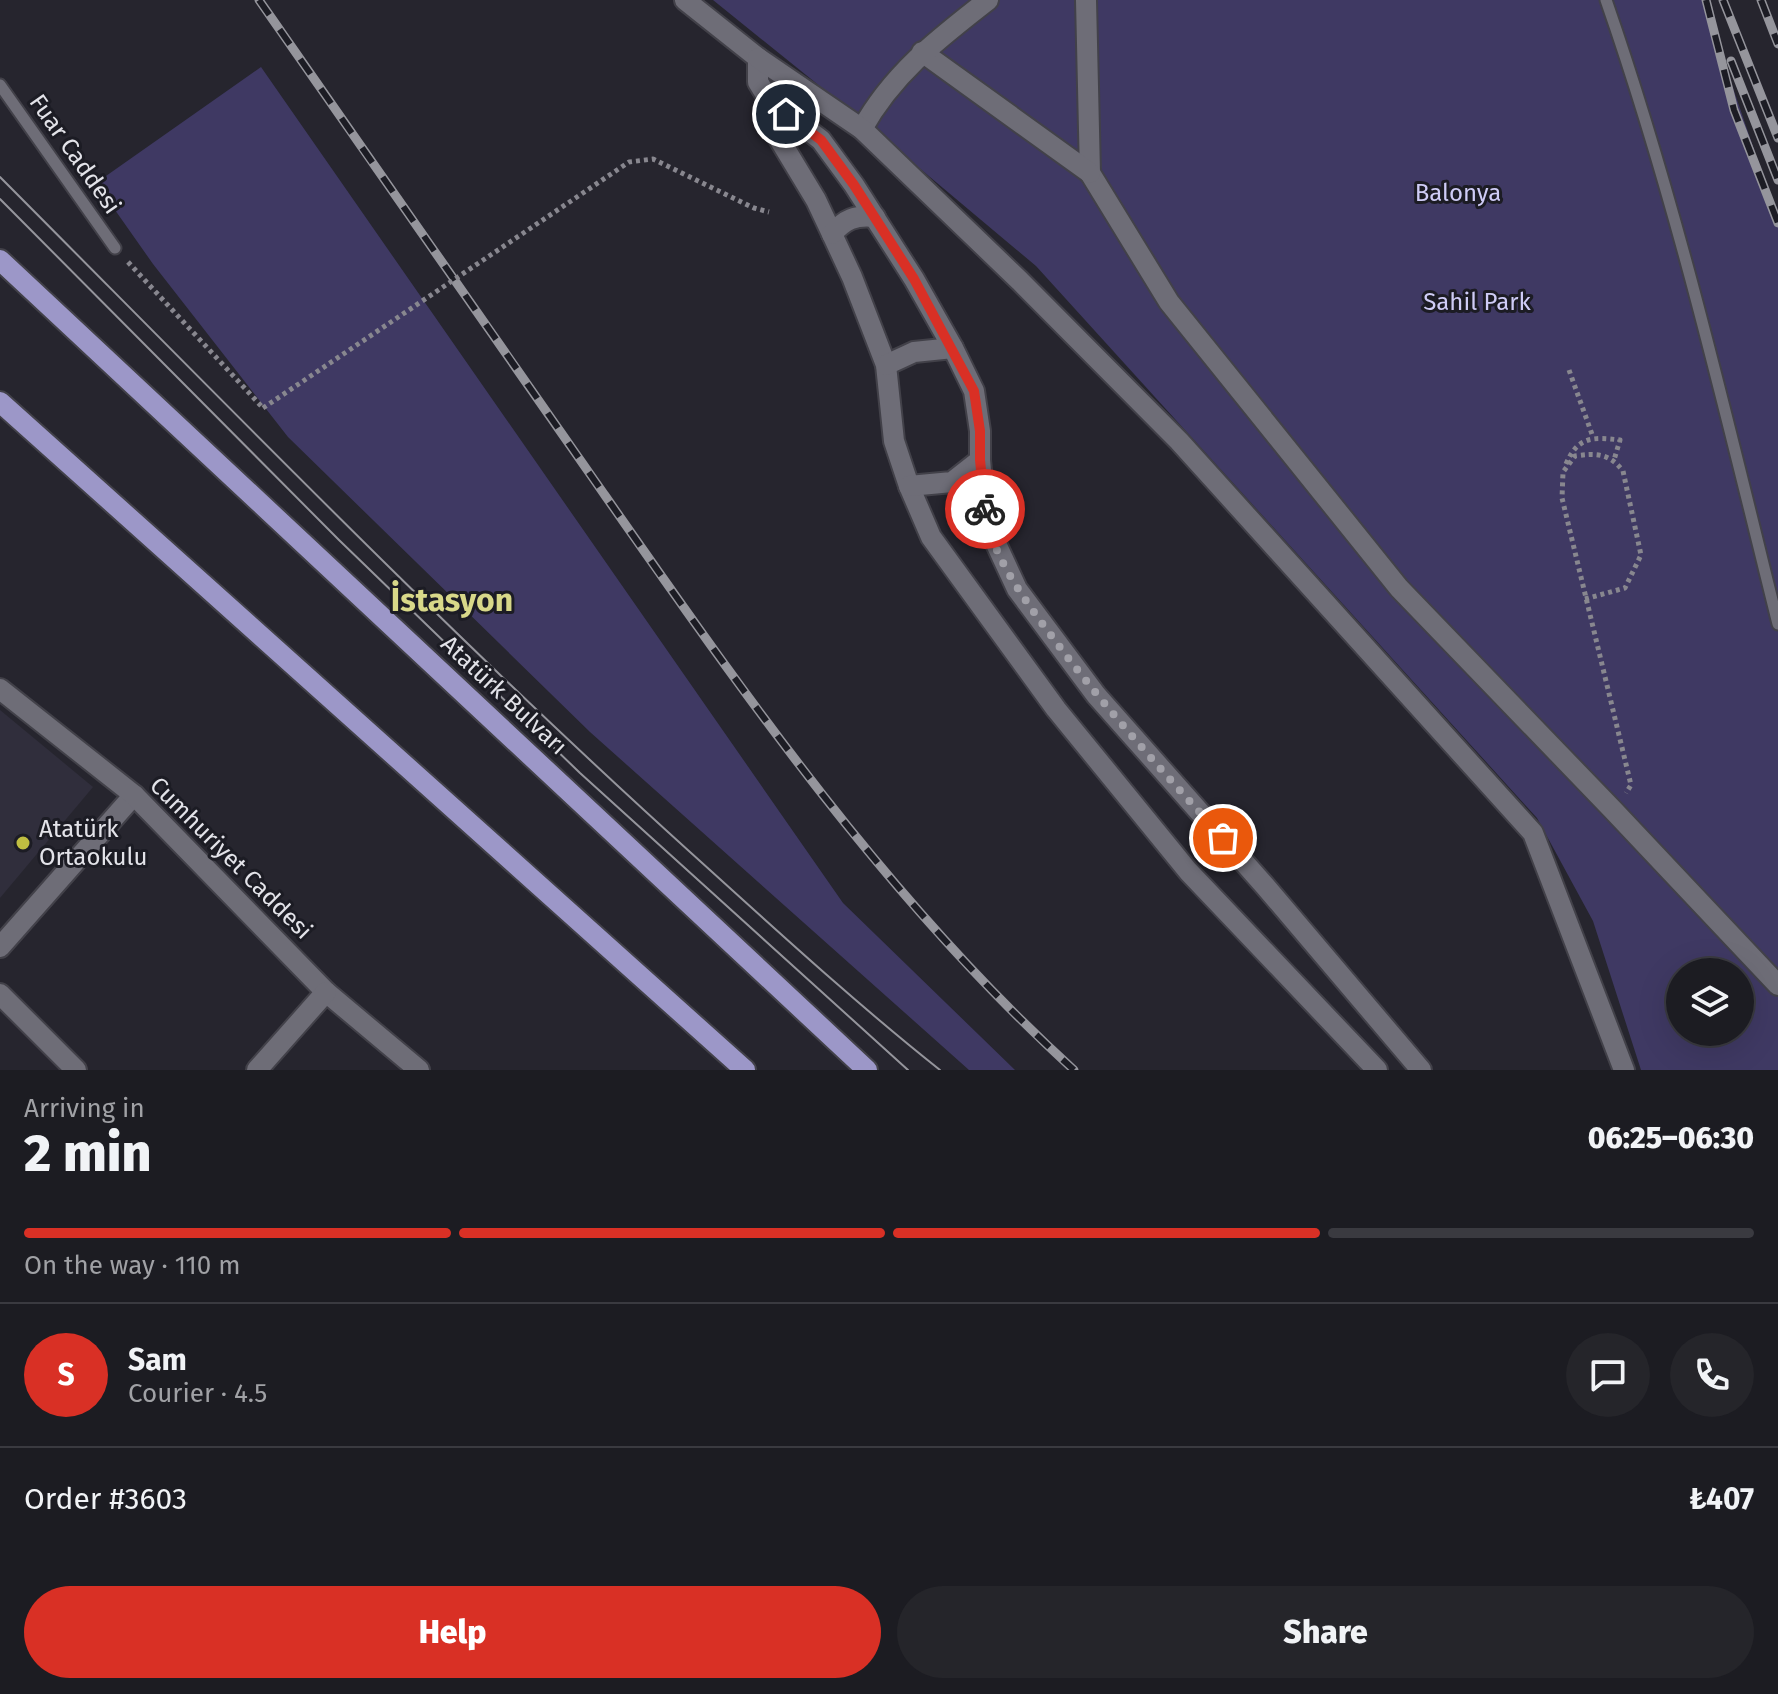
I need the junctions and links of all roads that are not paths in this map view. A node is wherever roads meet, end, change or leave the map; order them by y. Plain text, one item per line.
1 (685, 0) edge
2 (988, 0) edge
3 (1086, 0) edge
4 (1606, 0) edge
5 (922, 52) junction
6 (758, 58) junction
7 (0, 85) edge
8 (769, 100) junction
9 (862, 129) junction
10 (1090, 173) junction
11 (875, 217) junction
12 (832, 234) junction
13 (115, 248) road end
14 (0, 260) edge
15 (953, 348) junction
16 (886, 365) junction
17 (0, 402) edge
18 (980, 460) junction
19 (909, 486) junction
20 (1778, 624) edge
21 (0, 689) edge
22 (134, 795) junction
23 (0, 947) edge
24 (1778, 985) edge
25 (326, 992) junction
26 (0, 994) edge
27 (76, 1070) edge
28 (257, 1070) edge
29 (419, 1070) edge
30 (745, 1070) edge
31 (867, 1070) edge
32 (1377, 1070) edge
33 (1421, 1070) edge
34 (1624, 1070) edge

1 - 6 street
2 - 5 street
3 - 10 street
4 - 20 lane
5 - 9 street
5 - 10 street
6 - 8 street
6 - 9 street
7 - 13 lane, Fuar Caddesi
8 - 11 street
8 - 12 street
9 - 34 street
10 - 24 street
11 - 12 street
11 - 15 street
12 - 16 street
14 - 31 main road, Atatürk Bulvarı
15 - 16 street
15 - 18 street
16 - 19 street
17 - 30 main road
18 - 19 street
18 - 33 street
19 - 32 street
21 - 22 street, Cumhuriyet Caddesi
22 - 23 street
22 - 25 street, Cumhuriyet Caddesi
25 - 28 street
25 - 29 street, Cumhuriyet Caddesi
26 - 27 street

